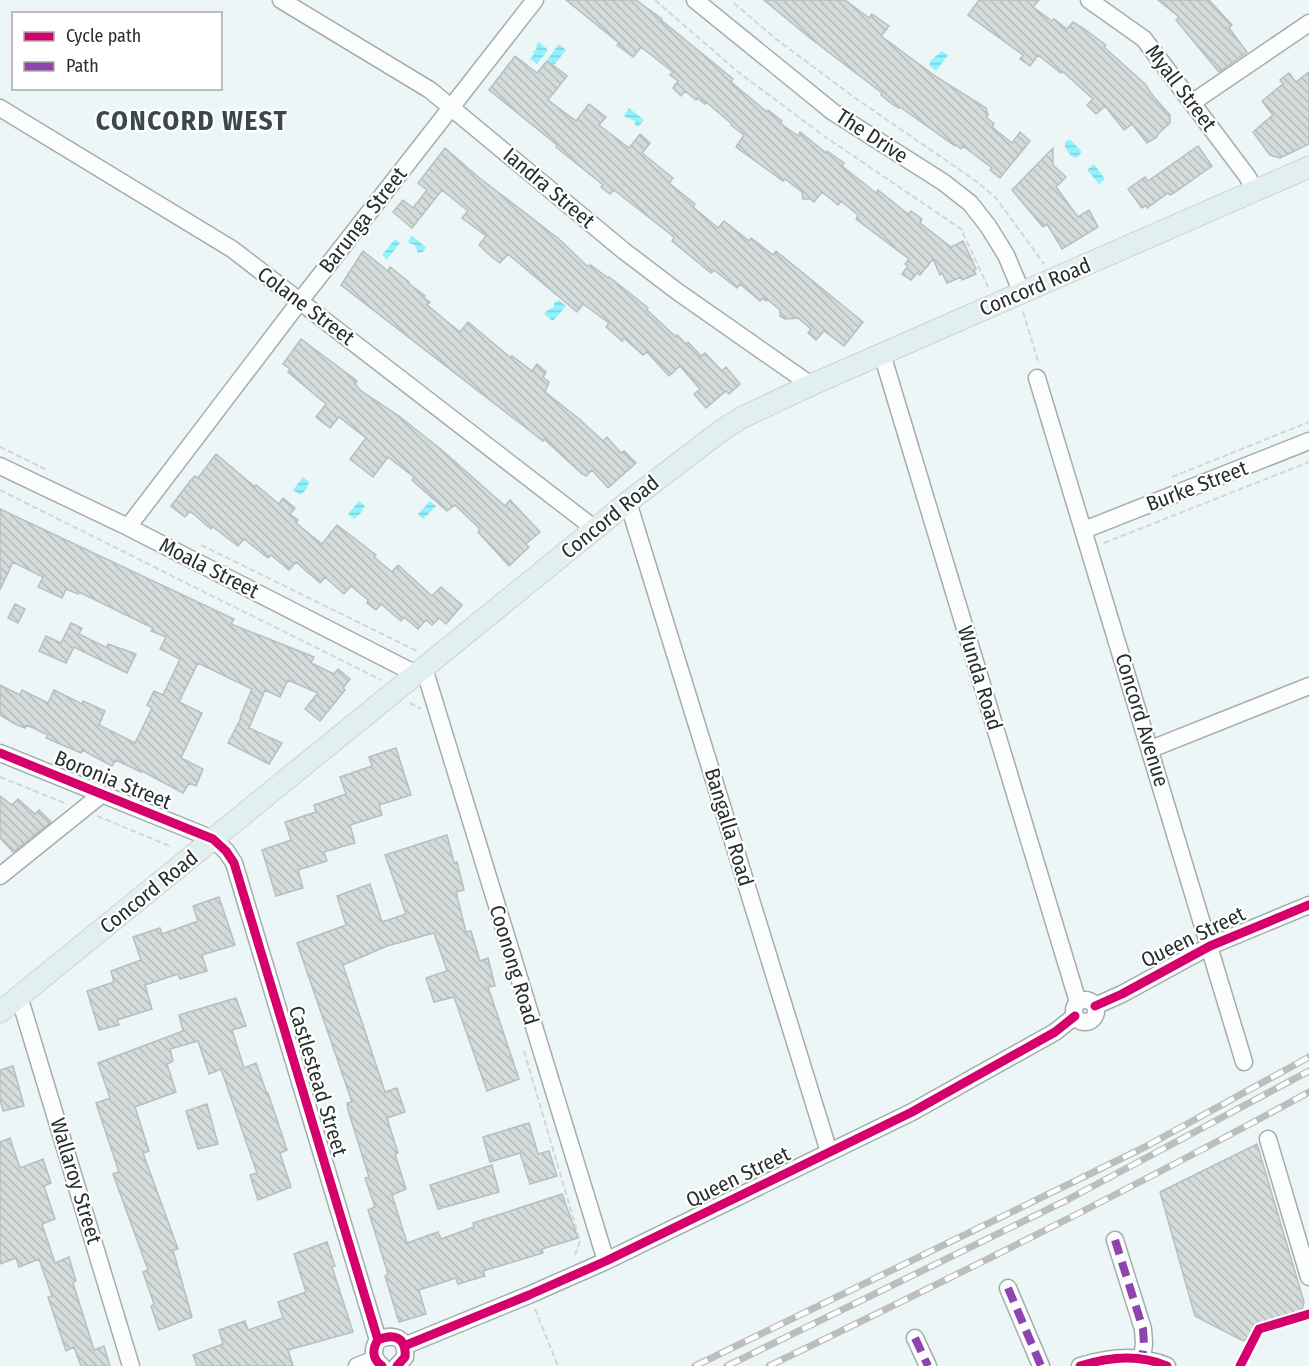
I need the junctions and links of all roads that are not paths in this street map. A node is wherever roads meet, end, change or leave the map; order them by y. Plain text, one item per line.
1 (281, 0) edge
2 (535, 0) edge
3 (695, 0) edge
4 (1089, 0) edge
5 (720, 5) edge
6 (1309, 23) edge
7 (1193, 102) junction
8 (451, 107) junction
9 (0, 108) edge
10 (1309, 167) edge
11 (1256, 192) junction
12 (300, 301) junction
13 (1023, 302) junction
14 (882, 354) junction
15 (1037, 378) road end
16 (811, 385) junction
17 (1309, 441) edge
18 (0, 466) edge
19 (628, 502) junction
20 (128, 527) junction
21 (595, 529) junction
22 (1084, 530) junction
23 (419, 664) junction
24 (1309, 686) edge
25 (1151, 749) junction
26 (0, 753) edge
27 (102, 794) junction
28 (213, 839) junction
29 (0, 876) edge
30 (1309, 905) edge
31 (1210, 946) junction
32 (19, 996) junction
33 (1077, 1009) junction
34 (1, 1011) edge
35 (1244, 1062) dead end
36 (1268, 1139) dead end
37 (829, 1152) junction
38 (1114, 1240) dead end
39 (1306, 1252) edge
40 (606, 1261) junction
41 (1309, 1277) edge
42 (1008, 1288) dead end
43 (915, 1338) dead end
44 (378, 1340) junction
45 (404, 1346) junction
46 (1142, 1358) junction
47 (378, 1362) edge
48 (131, 1366) edge
49 (357, 1366) edge
50 (397, 1366) edge
51 (928, 1366) edge
52 (1041, 1366) edge
53 (1080, 1366) edge
54 (1167, 1366) edge

1 - 8 street, Iandra Street
2 - 8 street, Barunga Street
3 - 5 street, The Drive
4 - 7 street, Myall Street
5 - 13 street, The Drive
6 - 7 street
7 - 11 street, Myall Street
8 - 12 street, Barunga Street
8 - 16 street, Iandra Street
9 - 12 street, Colane Street
10 - 11 main road, Concord Road
11 - 13 main road, Concord Road
12 - 20 street, Barunga Street
12 - 21 street, Colane Street
13 - 14 main road, Concord Road
14 - 16 main road, Concord Road
14 - 33 street, Wunda Road
15 - 22 street, Concord Avenue
16 - 19 main road, Concord Road
17 - 22 street, Burke Street
18 - 20 street, Moala Street
19 - 21 main road, Concord Road
19 - 37 street, Bangalla Road
20 - 23 street, Moala Street
21 - 23 main road, Concord Road
22 - 25 street, Concord Avenue
23 - 28 main road, Concord Road
23 - 40 street, Coonong Road
24 - 25 street
25 - 31 street, Concord Avenue
26 - 27 street, Boronia Street
27 - 28 street, Boronia Street
27 - 29 street
28 - 32 main road, Concord Road
28 - 44 street, Castlestead Street
30 - 31 street, Queen Street
31 - 33 street, Queen Street
31 - 35 street, Concord Avenue
32 - 34 main road, Concord Road
32 - 48 street, Wallaroy Street
33 - 37 street, Queen Street
36 - 39 street
37 - 40 street, Queen Street
38 - 46 street
39 - 41 street
40 - 45 street, Queen Street
42 - 52 street
43 - 51 street
44 - 45 street
44 - 47 street
45 - 50 street
46 - 53 street
46 - 54 street
47 - 49 street

